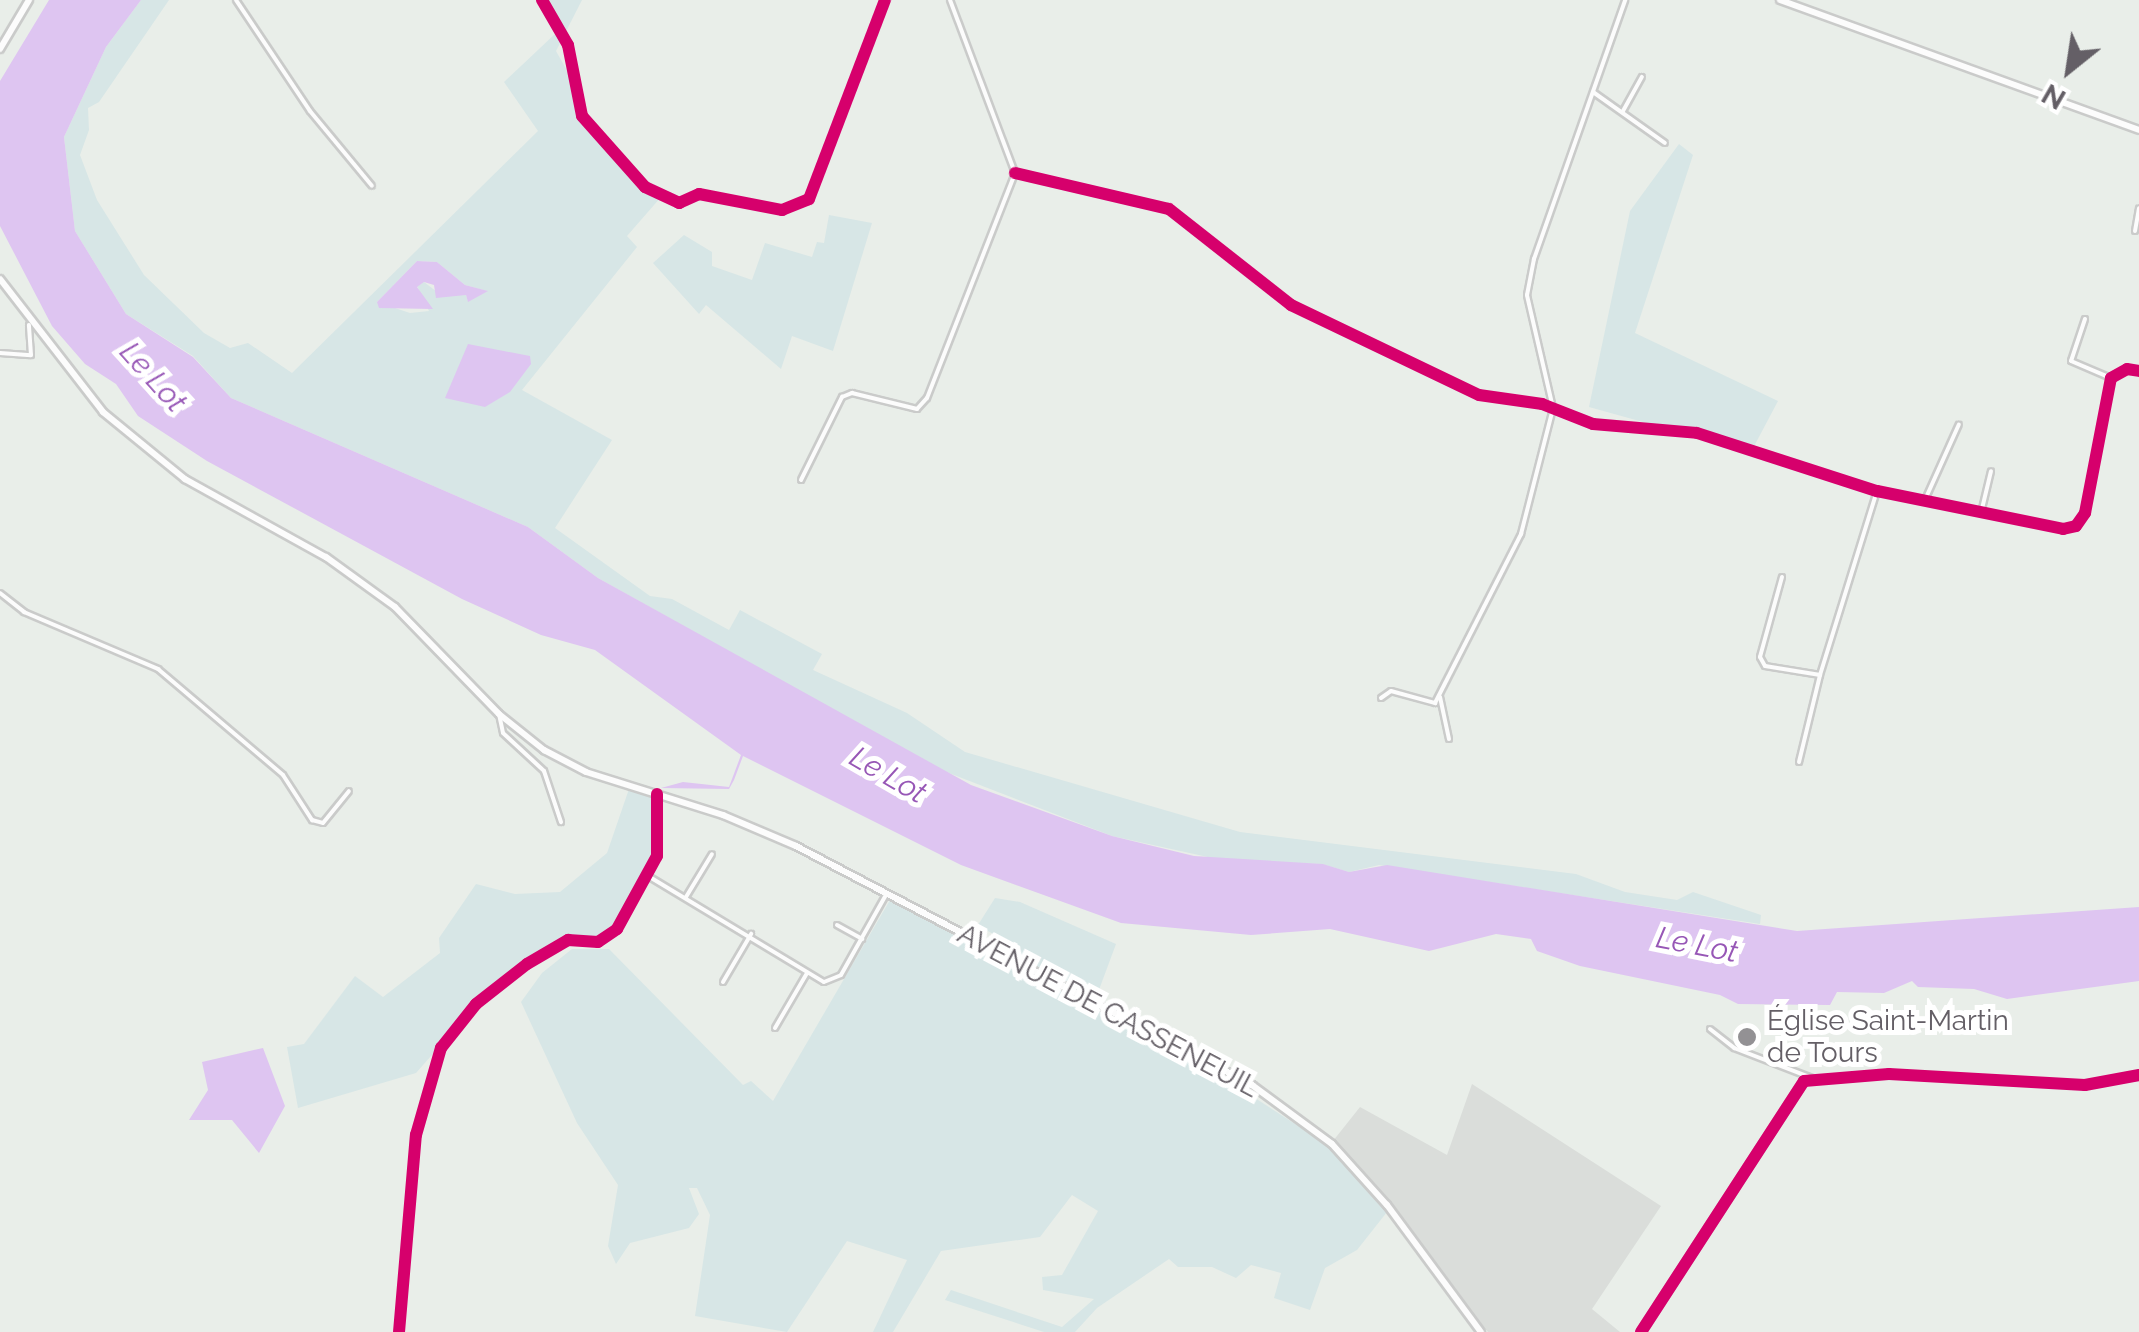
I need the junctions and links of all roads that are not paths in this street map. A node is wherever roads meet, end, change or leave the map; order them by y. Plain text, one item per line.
1 (29, 0) edge
2 (236, 0) edge
3 (542, 0) edge
4 (885, 0) edge
5 (950, 0) edge
6 (1626, 0) edge
7 (1780, 0) edge
8 (0, 50) edge
9 (1642, 77) dead end
10 (1594, 92) junction
11 (1622, 111) junction
12 (2139, 130) edge
13 (1665, 144) dead end
14 (1015, 173) junction
15 (372, 186) dead end
16 (2139, 208) edge
17 (2135, 231) dead end
18 (0, 279) edge
19 (2084, 319) dead end
20 (30, 325) junction
21 (0, 353) edge
22 (2139, 371) edge
23 (2111, 378) junction
24 (1552, 408) junction
25 (1959, 424) dead end
26 (1991, 471) dead end
27 (800, 480) dead end
28 (1877, 491) junction
29 (1924, 502) junction
30 (1981, 513) junction
31 (1782, 578) dead end
32 (0, 593) edge
33 (1820, 676) junction
34 (1440, 697) junction
35 (1381, 698) dead end
36 (499, 714) junction
37 (1449, 739) dead end
38 (1799, 762) dead end
39 (349, 791) dead end
40 (657, 794) junction
41 (561, 822) dead end
42 (712, 854) dead end
43 (648, 876) junction
44 (887, 893) junction
45 (686, 897) junction
46 (836, 924) dead end
47 (751, 934) junction
48 (862, 938) junction
49 (807, 973) junction
50 (723, 982) dead end
51 (775, 1028) dead end
52 (1710, 1029) dead end
53 (2139, 1075) edge
54 (1812, 1078) junction
55 (399, 1332) edge
56 (1480, 1332) edge
57 (1641, 1332) edge

1 - 8 main road
2 - 15 street
3 - 4 street
5 - 14 street
6 - 10 street
7 - 12 main road
9 - 11 street
10 - 11 street
10 - 24 street
11 - 13 street
14 - 24 street
14 - 27 street
16 - 17 street
18 - 20 main road, AVENUE DE CASSENEUIL
19 - 23 street
20 - 21 street
20 - 36 main road, AVENUE DE CASSENEUIL
22 - 23 street
23 - 30 street
24 - 28 street
24 - 34 street
25 - 29 street
26 - 30 street
28 - 29 street
28 - 33 street
29 - 30 street
31 - 33 street
32 - 39 street
33 - 38 street
34 - 35 street
34 - 37 street
36 - 40 main road, AVENUE DE CASSENEUIL
36 - 41 street
40 - 43 street
40 - 44 main road, AVENUE DE CASSENEUIL
42 - 45 street
43 - 45 street
43 - 55 street
44 - 48 street
44 - 56 main road, AVENUE DE CASSENEUIL
45 - 47 street
46 - 48 street
47 - 49 street
47 - 50 street
48 - 49 street
49 - 51 street
52 - 54 street
53 - 54 main road
54 - 57 main road

